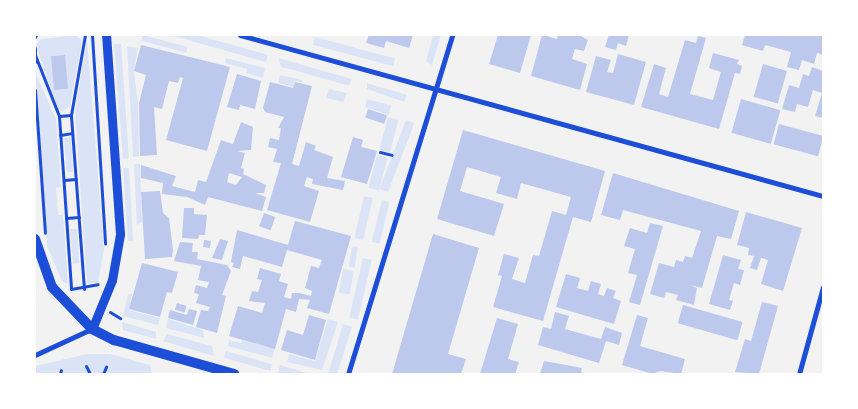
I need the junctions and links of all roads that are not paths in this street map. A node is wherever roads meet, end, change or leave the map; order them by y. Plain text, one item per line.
1 (106, 35) edge
2 (240, 35) edge
3 (452, 35) edge
4 (435, 90) junction
5 (823, 196) edge
6 (39, 240) edge
7 (35, 247) edge
8 (823, 287) edge
9 (92, 329) junction
10 (35, 355) edge
11 (234, 374) edge
12 (348, 374) edge
13 (799, 374) edge

1 - 9 main road
2 - 4 street
3 - 4 street
4 - 5 street
4 - 12 street
6 - 7 street
6 - 9 main road
8 - 13 street
9 - 10 street
9 - 11 main road

